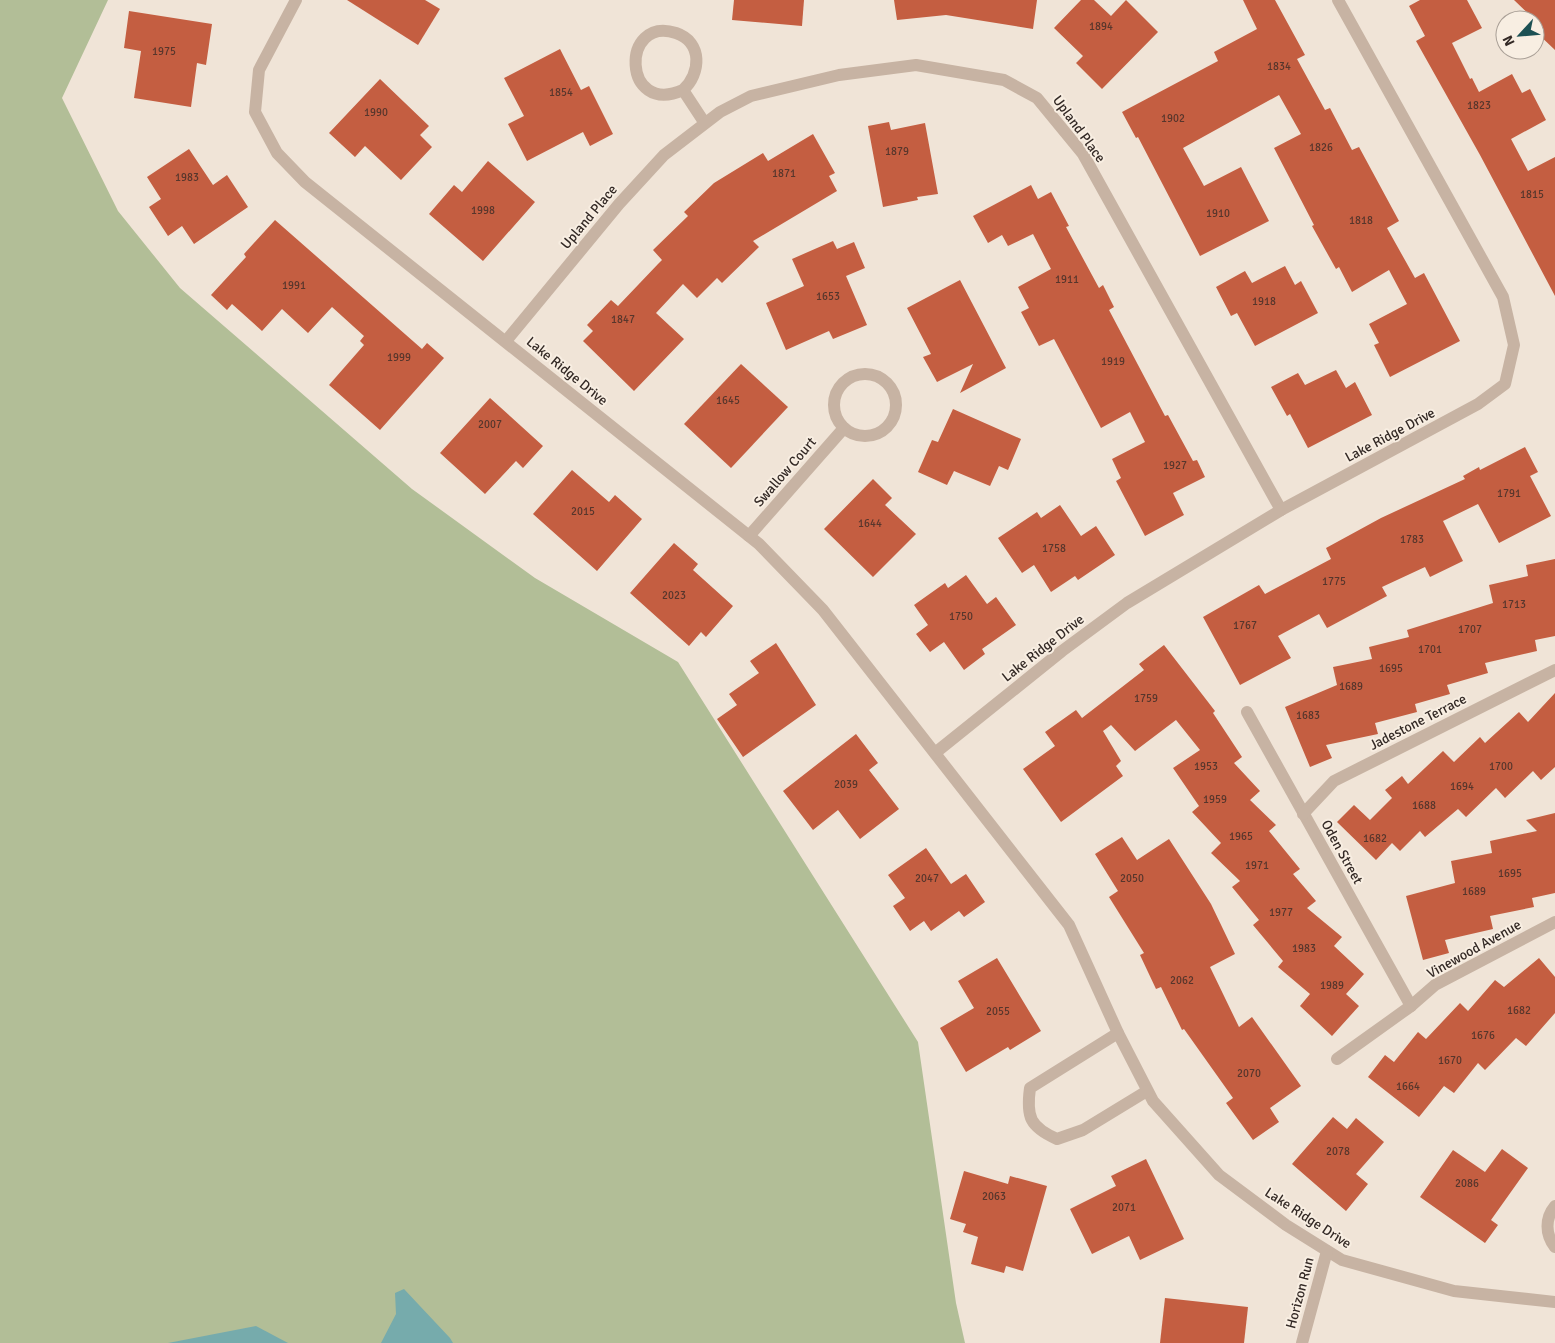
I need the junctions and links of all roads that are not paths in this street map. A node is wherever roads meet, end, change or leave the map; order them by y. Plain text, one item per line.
1 (296, 0) edge
2 (1338, 0) edge
3 (683, 90) junction
4 (704, 122) junction
5 (506, 341) junction
6 (844, 428) junction
7 (1281, 510) junction
8 (749, 536) junction
9 (1555, 670) edge
10 (1246, 712) dead end
11 (935, 754) junction
12 (1303, 814) junction
13 (1555, 922) edge
14 (1411, 1006) junction
15 (1118, 1033) junction
16 (1337, 1059) dead end
17 (1147, 1091) junction
18 (1555, 1206) edge
19 (1555, 1247) edge
20 (1327, 1251) junction
21 (1555, 1302) edge
22 (1302, 1343) edge

1 - 5 street, Lake Ridge Drive
2 - 7 street, Lake Ridge Drive
3 - 3 street
3 - 4 street
4 - 5 street, Upland Place
4 - 7 street, Upland Place
5 - 8 street, Lake Ridge Drive
6 - 6 street
6 - 8 street, Swallow Court
7 - 11 street, Lake Ridge Drive
8 - 11 street, Lake Ridge Drive
9 - 12 street, Jadestone Terrace
10 - 12 street, Oden Street
11 - 15 street, Lake Ridge Drive
12 - 14 street, Oden Street
13 - 14 street, Vinewood Avenue
14 - 16 street, Vinewood Avenue
15 - 17 street, Lake Ridge Drive
15 - 17 street
17 - 20 street, Lake Ridge Drive
18 - 19 street
20 - 21 street, Lake Ridge Drive
20 - 22 street, Horizon Run

